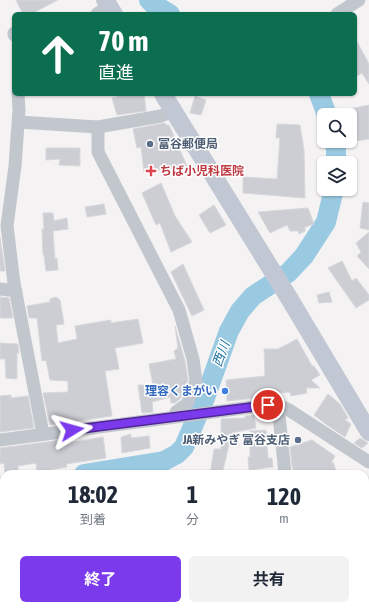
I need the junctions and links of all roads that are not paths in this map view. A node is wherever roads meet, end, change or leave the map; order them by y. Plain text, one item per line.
1 (360, 0) edge
2 (340, 12) edge
3 (18, 96) edge
4 (163, 96) edge
5 (173, 111) junction
6 (18, 122) junction
7 (98, 127) junction
8 (0, 289) edge
9 (16, 291) junction
10 (278, 405) junction
11 (181, 416) junction
12 (369, 432) edge
13 (43, 434) junction
14 (0, 440) edge
15 (369, 462) edge
16 (285, 470) edge

1 - 2 street
3 - 6 street
4 - 5 street
5 - 7 street
5 - 12 street
6 - 7 street
6 - 9 street
7 - 11 street
8 - 9 street
9 - 13 street
10 - 11 street
10 - 15 street
10 - 16 street
11 - 13 street
13 - 14 street

